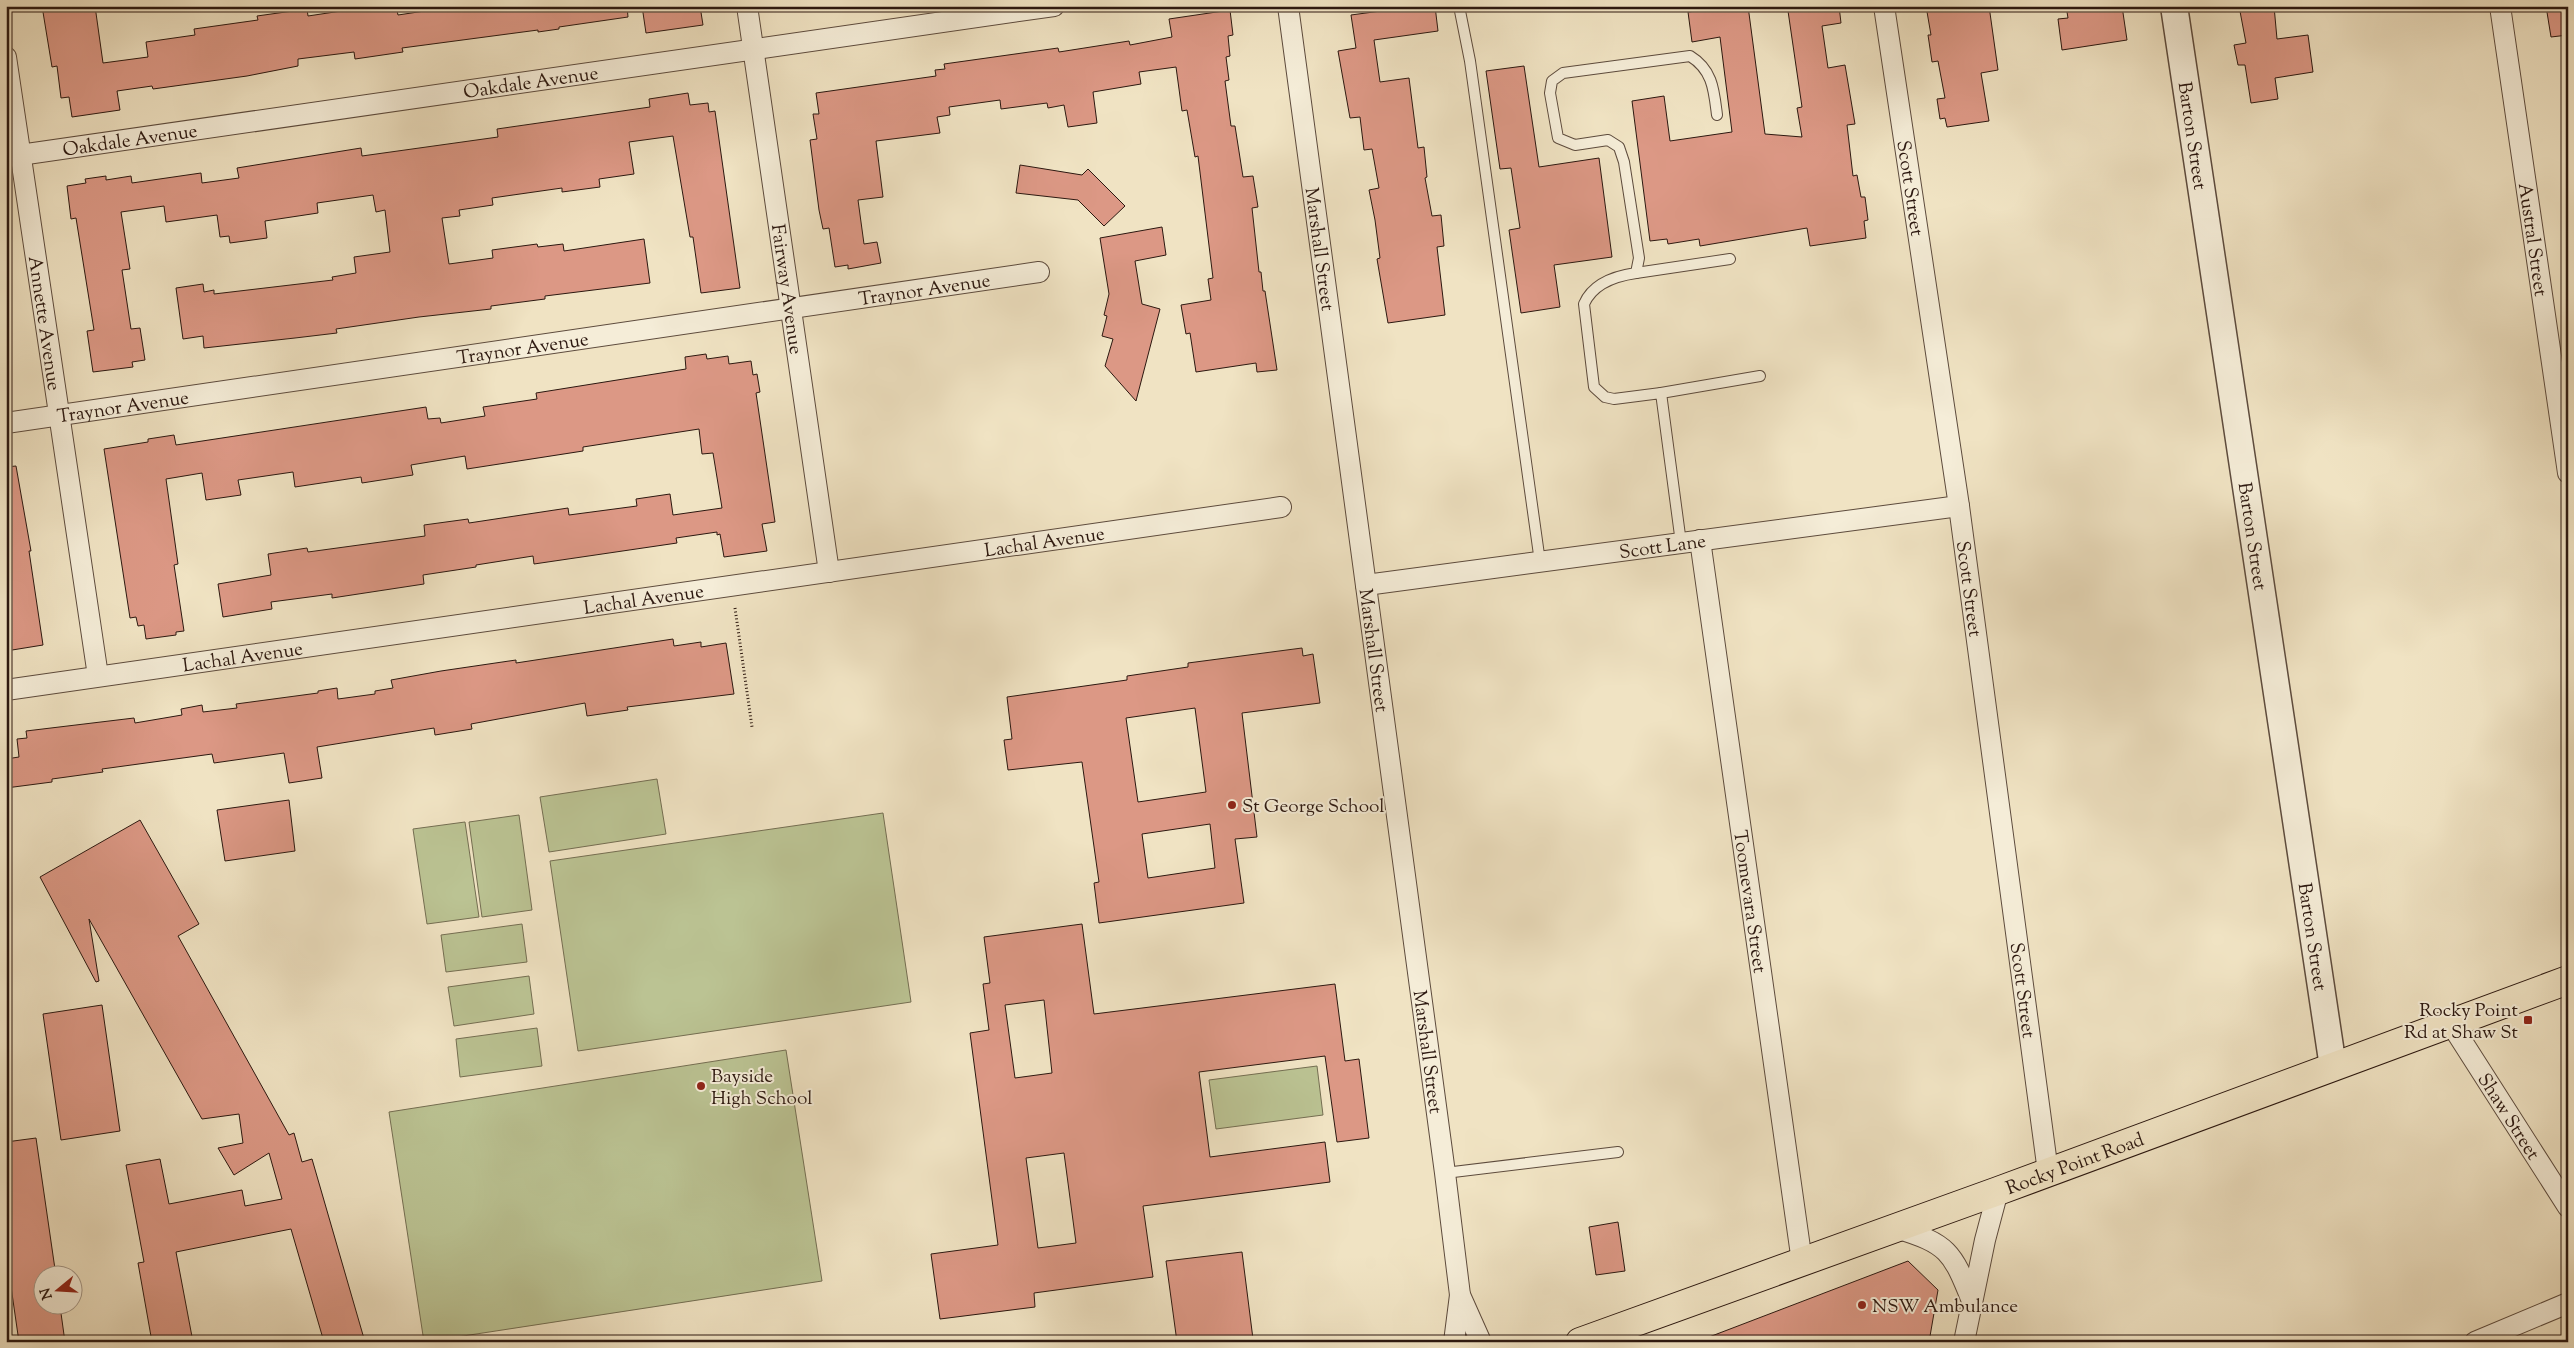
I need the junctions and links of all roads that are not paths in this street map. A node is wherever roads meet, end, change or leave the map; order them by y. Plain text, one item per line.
1 (747, 6) edge
2 (1054, 6) edge
3 (1288, 6) edge
4 (1459, 6) edge
5 (1884, 6) edge
6 (2174, 6) edge
7 (2500, 6) edge
8 (754, 49) junction
9 (6, 57) edge
10 (1717, 115) dead end
11 (13, 156) edge
12 (1730, 259) dead end
13 (1039, 272) dead end
14 (1636, 272) junction
15 (791, 308) junction
16 (1760, 376) dead end
17 (1661, 393) junction
18 (59, 415) junction
19 (6, 423) edge
20 (2568, 473) edge
21 (1959, 506) junction
22 (1281, 507) dead end
23 (1691, 542) junction
24 (1540, 562) junction
25 (829, 572) junction
26 (1366, 585) junction
27 (98, 676) junction
28 (6, 690) edge
29 (2568, 980) edge
30 (2451, 1024) junction
31 (2333, 1067) junction
32 (1618, 1152) dead end
33 (2048, 1172) junction
34 (1446, 1173) junction
35 (1998, 1192) junction
36 (2567, 1206) edge
37 (1896, 1228) junction
38 (1802, 1262) junction
39 (1460, 1295) junction
40 (1972, 1301) junction
41 (2568, 1302) edge
42 (1454, 1342) edge
43 (1481, 1342) edge
44 (1580, 1342) edge
45 (1964, 1342) edge
46 (2475, 1342) edge

1 - 8 street, Fairway Avenue
2 - 8 street, Oakdale Avenue
3 - 26 street, Marshall Street
4 - 24 lane
5 - 21 street, Scott Street
6 - 31 street, Barton Street
7 - 20 street, Austral Street
8 - 11 street, Oakdale Avenue
8 - 15 street, Fairway Avenue
9 - 11 street, Annette Avenue
10 - 14 lane
11 - 18 street, Annette Avenue
12 - 14 lane
13 - 15 street, Traynor Avenue
14 - 17 lane
15 - 18 street, Traynor Avenue
15 - 25 street, Fairway Avenue
16 - 17 lane
17 - 23 lane
18 - 19 street, Traynor Avenue
18 - 27 street, Annette Avenue
21 - 23 street, Scott Lane
21 - 33 street, Scott Street
22 - 25 street, Lachal Avenue
23 - 24 street, Scott Lane
23 - 38 street, Toomevara Street
24 - 26 street, Scott Lane
25 - 27 street, Lachal Avenue
26 - 34 street, Marshall Street
27 - 28 street, Lachal Avenue
29 - 30 main road, Rocky Point Road
30 - 31 main road, Rocky Point Road
30 - 36 street, Shaw Street
31 - 33 main road, Rocky Point Road
32 - 34 lane
33 - 35 main road, Rocky Point Road
34 - 39 street, Marshall Street
35 - 37 main road, Rocky Point Road
35 - 40 street
37 - 38 main road, Rocky Point Road
37 - 40 street
38 - 44 main road, Rocky Point Road
39 - 42 street, Marshall Street
39 - 43 street, Marshall Street
40 - 45 street
41 - 46 street

